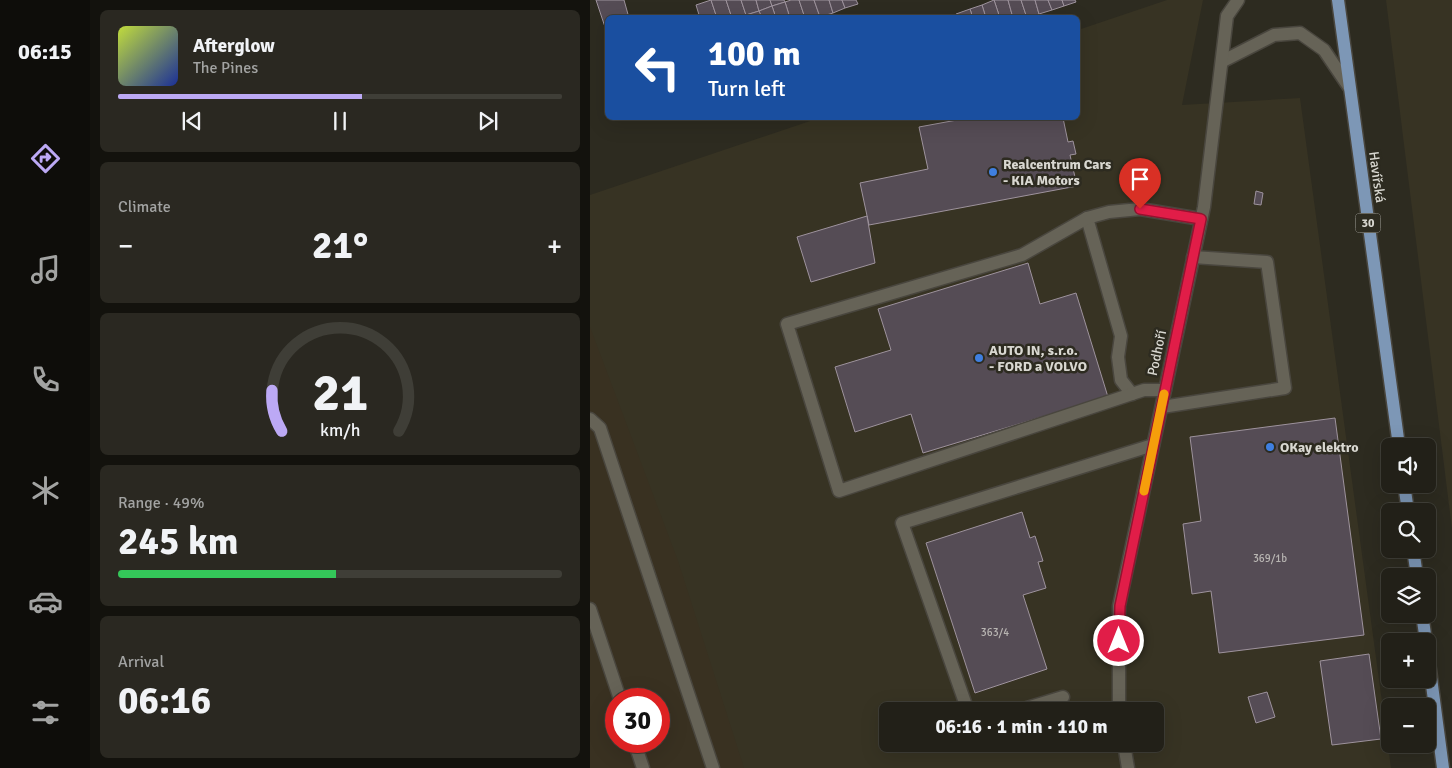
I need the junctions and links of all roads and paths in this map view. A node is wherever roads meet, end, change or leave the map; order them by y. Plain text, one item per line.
1 (1238, 0) edge
2 (1338, 0) edge
3 (1223, 61) junction
4 (1349, 87) junction
5 (1087, 218) junction
6 (1201, 219) junction
7 (1193, 257) junction
8 (1165, 390) junction
9 (1132, 394) junction
10 (1162, 407) junction
11 (590, 419) edge
12 (1398, 438) edge
13 (1153, 445) junction
14 (590, 609) edge
15 (616, 688) edge
16 (1432, 688) edge
17 (1062, 698) dead end
18 (965, 702) edge
19 (1048, 702) edge
20 (1119, 702) edge
21 (1125, 752) edge
22 (638, 753) edge
23 (643, 768) edge
24 (713, 768) edge
25 (1128, 768) edge
26 (1443, 768) edge

1 - 3 street, Podhoří
2 - 4 main road, Havířská / 30
3 - 4 street
3 - 6 street, Podhoří
4 - 12 main road, Havířská / 30
5 - 6 street
5 - 9 street
5 - 9 street
6 - 7 street, Podhoří
7 - 8 street, Podhoří
7 - 10 street
8 - 9 street
8 - 10 street, Podhoří
10 - 13 street, Podhoří
11 - 24 street
13 - 18 street
13 - 20 street, Podhoří
14 - 15 street
16 - 26 main road
17 - 19 street
21 - 25 street
22 - 23 street

